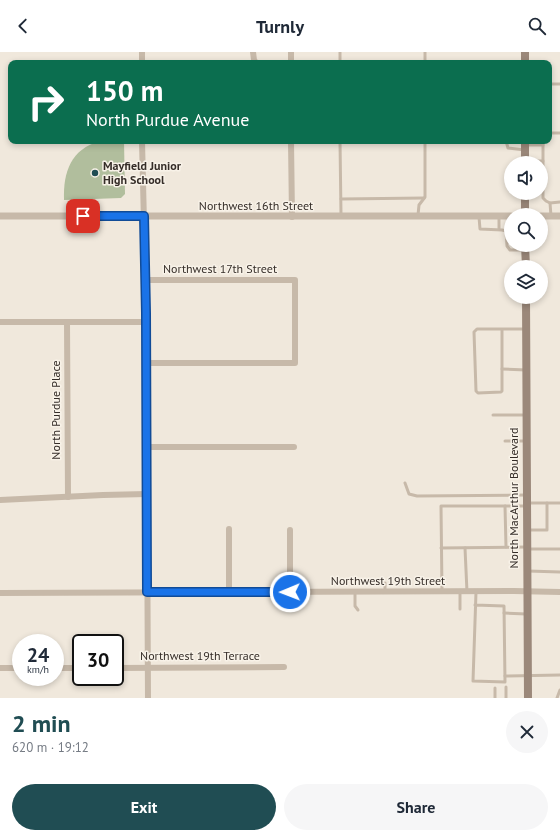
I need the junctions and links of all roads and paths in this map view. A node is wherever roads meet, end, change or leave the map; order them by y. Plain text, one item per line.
1 (142, 144) edge
2 (291, 144) edge
3 (340, 144) edge
4 (425, 144) edge
5 (507, 144) edge
6 (525, 145) edge
7 (543, 145) joint
8 (525, 156) edge
9 (543, 156) edge
10 (424, 198) junction
11 (341, 199) junction
12 (545, 200) edge
13 (550, 202) junction
14 (560, 202) edge
15 (0, 216) edge
16 (144, 216) junction
17 (479, 216) junction
18 (500, 216) junction
19 (504, 216) edge
20 (551, 216) joint
21 (560, 216) edge
22 (292, 217) junction
23 (341, 217) junction
24 (418, 217) junction
25 (499, 230) junction
26 (504, 231) edge
27 (146, 280) junction
28 (526, 304) edge
29 (0, 322) edge
30 (67, 322) junction
31 (146, 322) junction
32 (502, 329) junction
33 (526, 329) junction
34 (146, 363) junction
35 (502, 369) junction
36 (526, 370) junction
37 (494, 415) dead end
38 (526, 415) junction
39 (526, 441) junction
40 (505, 442) dead end
41 (147, 446) junction
42 (294, 447) dead end
43 (406, 483) dead end
44 (147, 494) junction
45 (68, 497) junction
46 (0, 500) edge
47 (526, 501) junction
48 (547, 503) junction
49 (560, 503) edge
50 (505, 506) junction
51 (229, 529) dead end
52 (290, 530) dead end
53 (526, 530) junction
54 (441, 548) junction
55 (466, 548) junction
56 (506, 548) junction
57 (527, 548) junction
58 (560, 549) edge
59 (527, 572) junction
60 (560, 572) edge
61 (385, 583) dead end
62 (147, 592) junction
63 (290, 592) junction
64 (355, 592) junction
65 (385, 592) junction
66 (442, 592) junction
67 (464, 592) junction
68 (476, 592) junction
69 (527, 592) junction
70 (560, 592) edge
71 (0, 593) edge
72 (229, 593) junction
73 (475, 605) junction
74 (460, 609) dead end
75 (358, 610) dead end
76 (504, 613) junction
77 (527, 614) junction
78 (284, 667) dead end
79 (0, 668) edge
80 (12, 668) edge
81 (124, 668) edge
82 (147, 668) junction
83 (560, 675) edge
84 (505, 676) junction
85 (528, 676) junction
86 (506, 687) dead end
87 (495, 688) dead end
88 (560, 690) edge
89 (148, 698) edge
90 (495, 698) edge
91 (506, 698) edge
92 (528, 698) edge
93 (557, 698) edge

1 - 16 street
2 - 22 street
3 - 11 lane
4 - 10 lane
5 - 6 lane
6 - 7 lane
6 - 8 main road
7 - 9 lane
10 - 11 lane
10 - 24 lane
11 - 23 lane
12 - 13 lane
13 - 14 lane
13 - 20 lane
15 - 16 street, Northwest 16th Street
16 - 22 street, Northwest 16th Street
16 - 27 street
17 - 18 street, Northwest 16th Street
17 - 24 street, Northwest 16th Street
17 - 25 lane
18 - 19 street, Northwest 16th Street
18 - 25 lane
20 - 21 street
22 - 23 street, Northwest 16th Street
23 - 24 street, Northwest 16th Street
25 - 26 lane
27 - 31 street
27 - 34 street, Northwest 17th Street
28 - 33 main road, North MacArthur Boulevard
29 - 30 street
30 - 31 street
30 - 45 street, North Purdue Place
31 - 34 street
32 - 33 lane
32 - 35 lane
32 - 35 lane
33 - 36 main road, North MacArthur Boulevard
34 - 41 street
35 - 36 lane
36 - 38 main road, North MacArthur Boulevard
37 - 38 lane
38 - 39 main road, North MacArthur Boulevard
39 - 40 lane
39 - 47 main road, North MacArthur Boulevard
41 - 42 street
41 - 44 street
43 - 47 lane
44 - 45 street
44 - 62 street
45 - 46 street
47 - 48 lane
47 - 50 lane
47 - 53 main road, North MacArthur Boulevard
48 - 49 lane
48 - 53 lane
50 - 54 lane
50 - 56 lane
51 - 72 street
52 - 63 street
53 - 57 main road, North MacArthur Boulevard
54 - 55 lane
54 - 66 lane
55 - 56 lane
55 - 67 lane
56 - 57 lane
57 - 58 lane
57 - 59 main road, North MacArthur Boulevard
59 - 60 lane
59 - 69 main road, North MacArthur Boulevard
61 - 65 lane
62 - 71 street, Northwest 19th Street
62 - 72 street, Northwest 19th Street
62 - 82 street
63 - 64 street, Northwest 19th Street
63 - 72 street, Northwest 19th Street
64 - 65 street, Northwest 19th Street
64 - 75 lane
65 - 66 street, Northwest 19th Street
66 - 67 street, Northwest 19th Street
67 - 68 street, Northwest 19th Street
67 - 74 lane
68 - 69 street, Northwest 19th Street
68 - 73 lane
69 - 70 street, Northwest 19th Street
69 - 77 main road, North MacArthur Boulevard
73 - 76 lane
73 - 84 lane
76 - 77 lane
76 - 84 lane
77 - 85 main road, North MacArthur Boulevard
78 - 82 street, Northwest 19th Terrace
79 - 80 street
81 - 82 street, Northwest 19th Terrace
82 - 89 street
83 - 85 lane
84 - 85 lane
85 - 92 main road, North MacArthur Boulevard
86 - 91 lane
87 - 90 lane
88 - 93 lane

